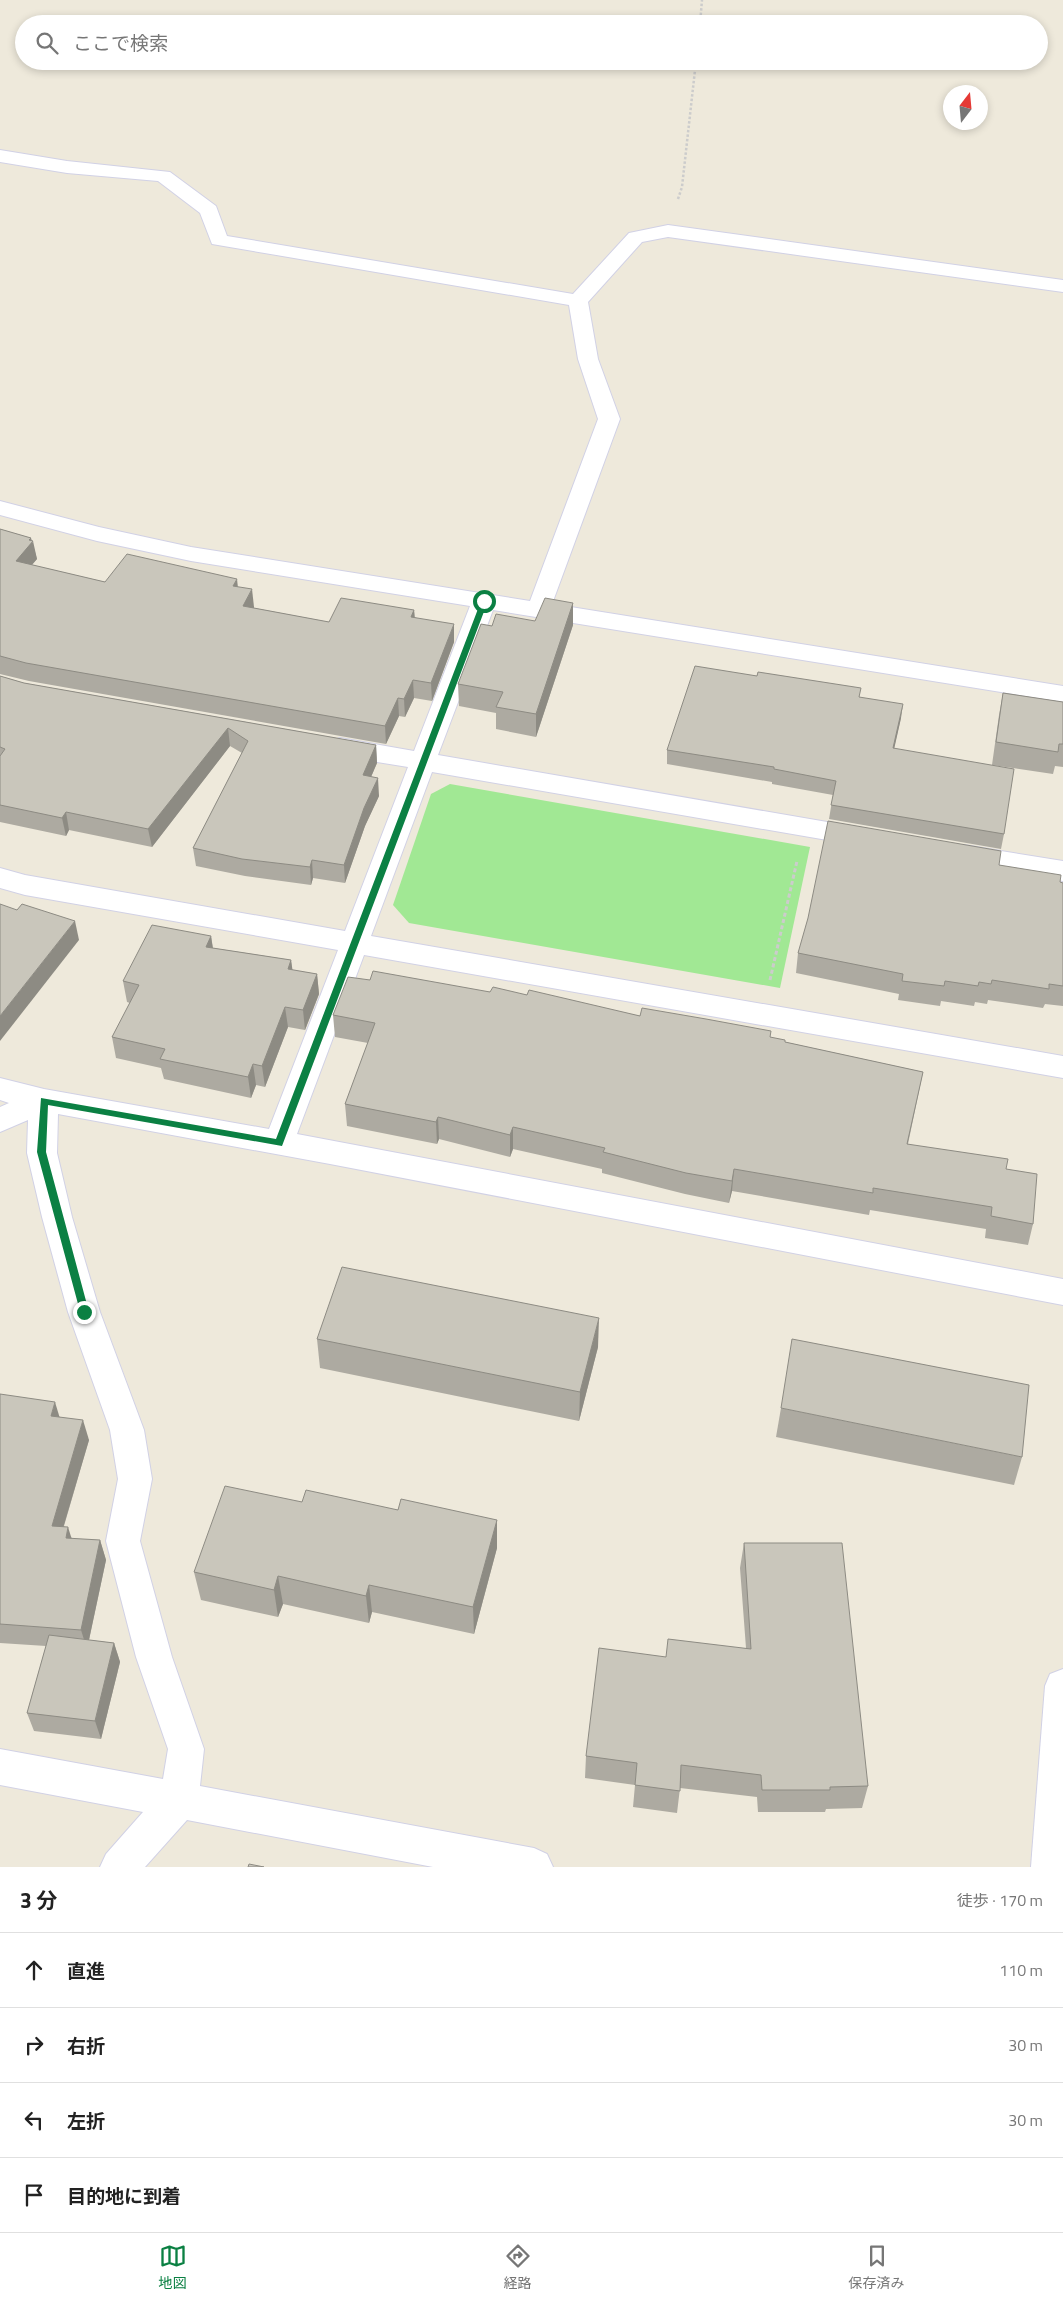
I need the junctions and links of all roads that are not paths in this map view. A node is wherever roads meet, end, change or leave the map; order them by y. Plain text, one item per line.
1 (0, 156) edge
2 (1063, 286) edge
3 (578, 301) junction
4 (0, 508) edge
5 (484, 601) junction
6 (538, 610) junction
7 (1063, 694) edge
8 (316, 743) edge
9 (422, 762) junction
10 (881, 840) edge
11 (939, 850) edge
12 (1063, 871) edge
13 (0, 878) edge
14 (354, 943) junction
15 (1063, 1067) edge
16 (0, 1089) edge
17 (44, 1100) junction
18 (0, 1120) edge
19 (279, 1143) junction
20 (1063, 1292) edge
21 (1063, 1686) edge
22 (0, 1767) edge
23 (179, 1801) junction
24 (118, 1867) edge
25 (534, 1867) edge
26 (1050, 1867) edge

1 - 3 street
2 - 3 street
3 - 6 street
4 - 5 street
5 - 6 street
5 - 9 street
6 - 7 street
8 - 9 street
9 - 10 street
9 - 14 street
11 - 12 street
13 - 14 street
14 - 15 street
14 - 19 street
16 - 17 street
17 - 18 street
17 - 19 street
17 - 23 street
19 - 20 street
21 - 26 street
22 - 23 street
23 - 24 street
23 - 25 street

